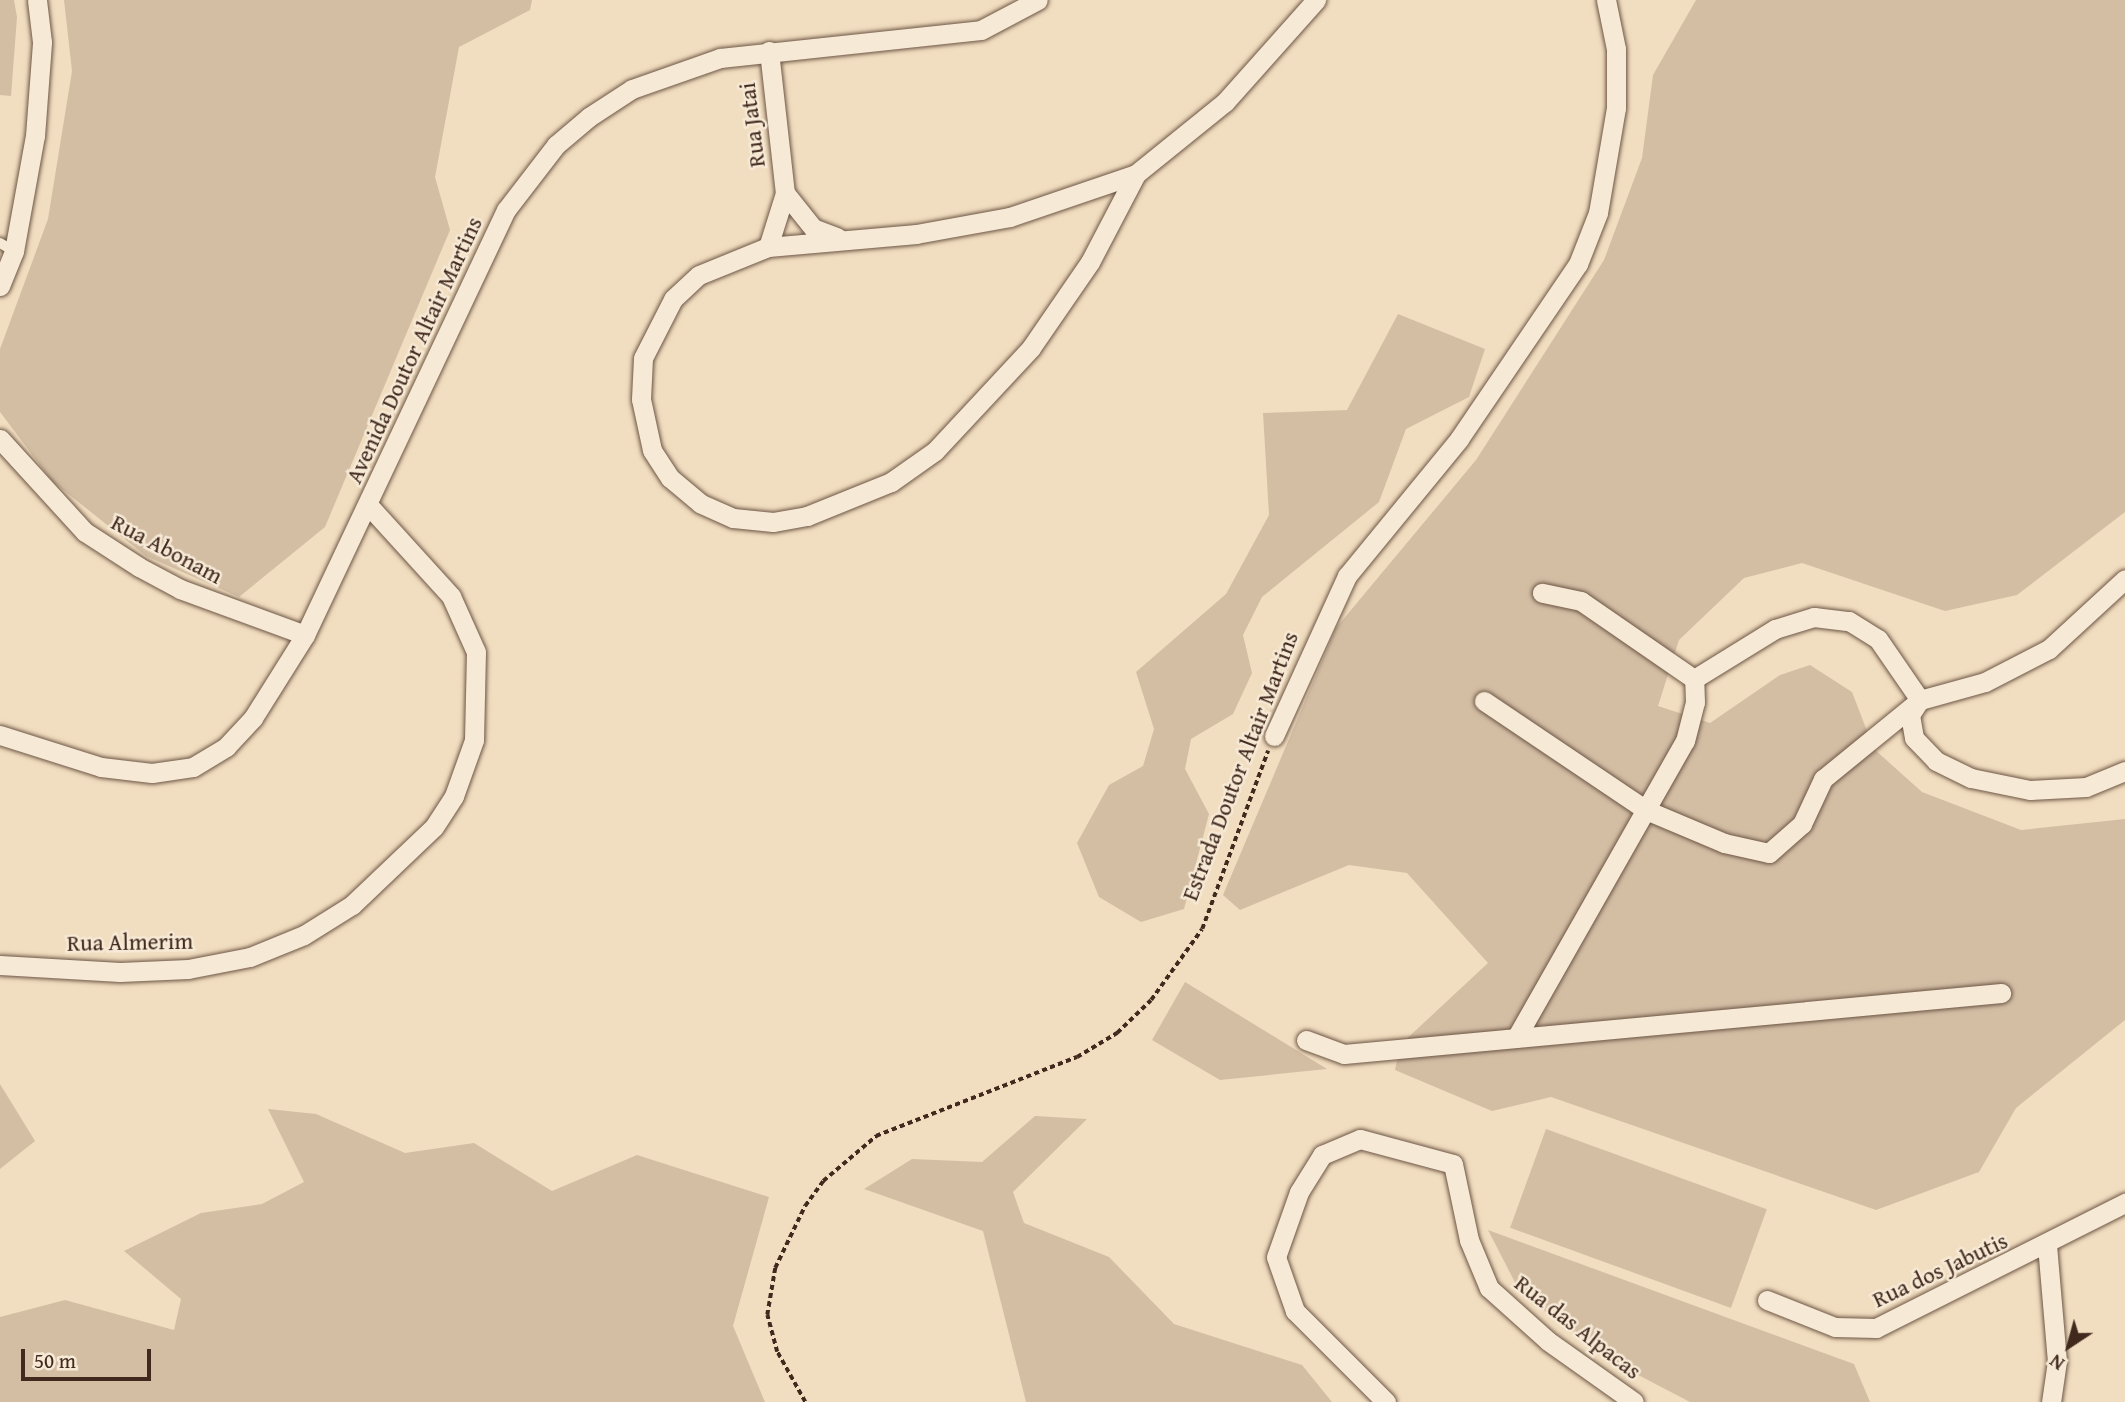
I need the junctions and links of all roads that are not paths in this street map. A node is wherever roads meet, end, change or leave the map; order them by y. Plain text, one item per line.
1 (37, 0) edge
2 (1038, 0) edge
3 (1316, 0) edge
4 (1606, 0) edge
5 (769, 51) junction
6 (1136, 174) junction
7 (785, 193) junction
8 (845, 239) junction
9 (7, 247) edge
10 (768, 247) junction
11 (0, 286) edge
12 (0, 439) edge
13 (369, 506) junction
14 (2125, 579) edge
15 (1542, 593) dead end
16 (305, 635) junction
17 (1694, 679) junction
18 (1484, 701) dead end
19 (1920, 701) junction
20 (0, 734) edge
21 (1274, 736) road end
22 (2125, 771) edge
23 (1646, 810) junction
24 (0, 965) edge
25 (2001, 993) dead end
26 (1516, 1038) junction
27 (1306, 1040) dead end
28 (2125, 1203) edge
29 (2047, 1245) junction
30 (1767, 1300) dead end
31 (1386, 1402) edge
32 (1634, 1402) edge
33 (2052, 1402) edge

1 - 9 street
2 - 5 street, Avenida Doutor Altair Martins
3 - 6 street
4 - 21 street, Estrada Doutor Altair Martins
5 - 7 street, Rua Jatai
5 - 13 street, Avenida Doutor Altair Martins
6 - 8 street
6 - 10 street
7 - 8 street, Rua Jatai
7 - 10 street, Rua Jatai
8 - 10 street
9 - 11 street
12 - 16 street, Rua Abonam
13 - 16 street, Avenida Doutor Altair Martins
13 - 24 street, Rua Almerim
14 - 19 street
15 - 17 street
16 - 20 street, Avenida Doutor Altair Martins
17 - 19 street
17 - 23 street
18 - 23 street
19 - 22 street
19 - 23 street
23 - 26 street
25 - 26 street
26 - 27 street
28 - 29 street, Rua dos Jabutis
29 - 30 street, Rua dos Jabutis
29 - 33 street
31 - 32 street, Rua das Alpacas

